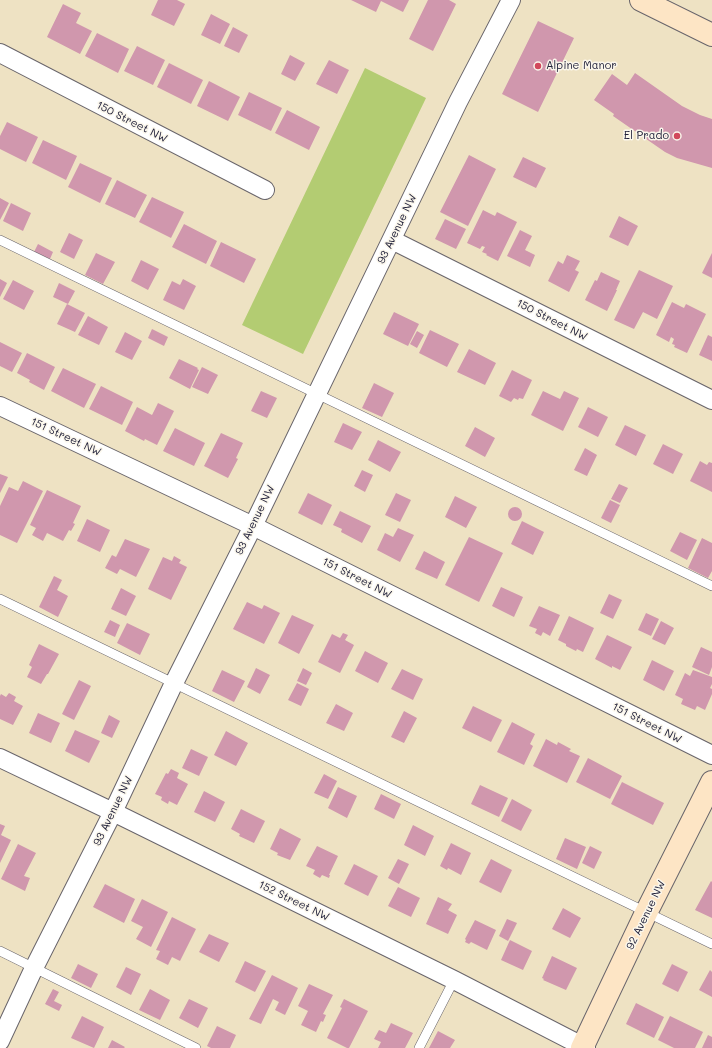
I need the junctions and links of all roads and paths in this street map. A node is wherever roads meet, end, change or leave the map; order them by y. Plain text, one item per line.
1 (511, 0) edge
2 (641, 0) edge
3 (712, 35) edge
4 (0, 53) edge
5 (265, 190) dead end
6 (0, 240) edge
7 (392, 240) junction
8 (316, 394) junction
9 (712, 400) edge
10 (0, 406) edge
11 (253, 526) junction
12 (712, 586) edge
13 (0, 599) edge
14 (174, 683) junction
15 (712, 755) edge
16 (0, 758) edge
17 (712, 782) edge
18 (113, 812) junction
19 (647, 911) junction
20 (712, 944) edge
21 (0, 951) edge
22 (34, 968) junction
23 (454, 980) junction
24 (0, 1041) edge
25 (196, 1048) edge
26 (419, 1048) edge
27 (583, 1048) edge

1 - 7 street, 93 Avenue NW
2 - 3 street
4 - 5 street, 150 Street NW
6 - 8 lane
7 - 8 street, 93 Avenue NW
7 - 9 street, 150 Street NW
8 - 11 street, 93 Avenue NW
8 - 12 lane
10 - 11 street, 151 Street NW
11 - 14 street, 93 Avenue NW
11 - 15 street, 151 Street NW
13 - 14 lane
14 - 18 street, 93 Avenue NW
14 - 19 lane
16 - 18 street, 152 Street NW
17 - 19 street, 92 Avenue NW
18 - 22 street, 93 Avenue NW
18 - 23 street, 152 Street NW
19 - 20 lane
19 - 27 street, 92 Avenue NW
21 - 22 lane
22 - 24 street, 93 Avenue NW
22 - 25 lane
23 - 26 lane
23 - 27 street, 152 Street NW

